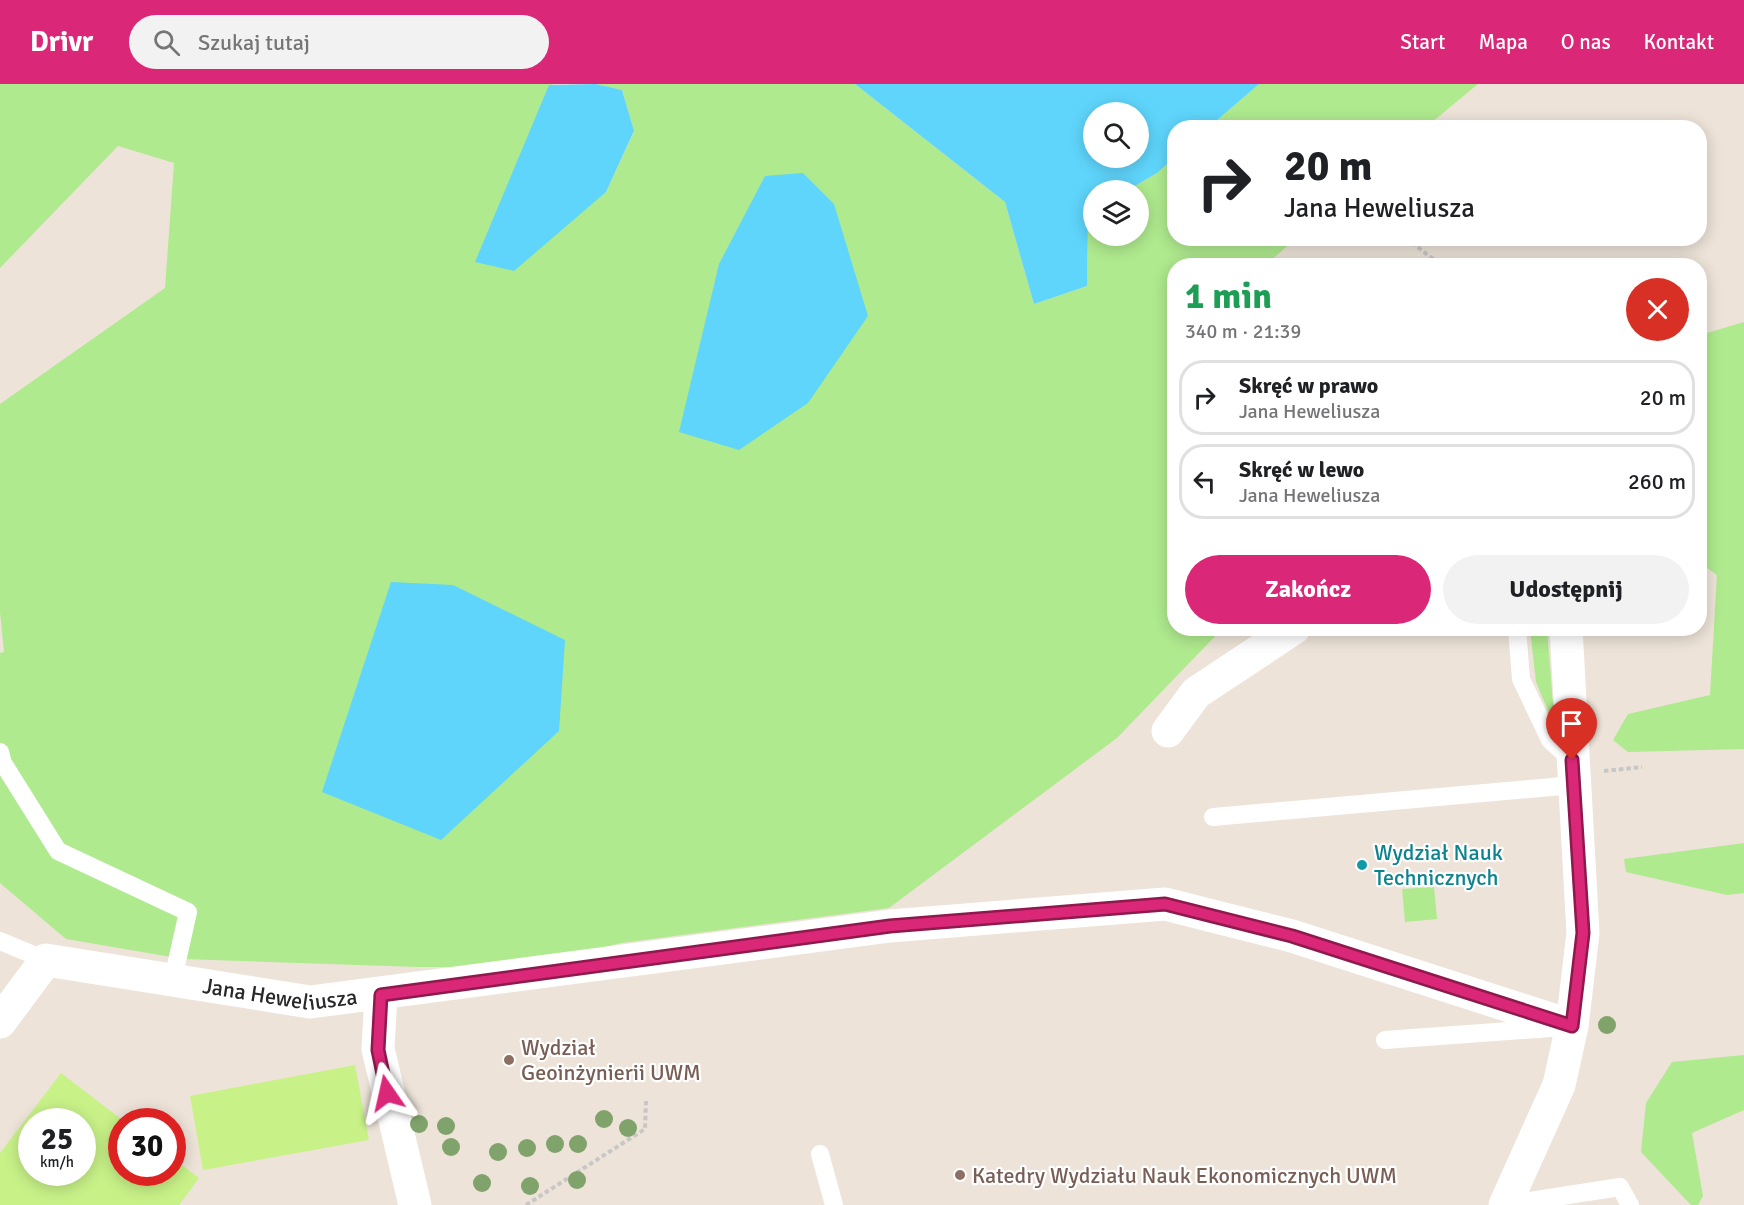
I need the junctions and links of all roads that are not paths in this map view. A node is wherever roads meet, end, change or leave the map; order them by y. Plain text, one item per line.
1 (1282, 636) edge
2 (1518, 636) edge
3 (1566, 636) edge
4 (1168, 731) dead end
5 (0, 752) edge
6 (1573, 773) junction
7 (1213, 817) dead end
8 (0, 941) edge
9 (46, 960) junction
10 (173, 979) junction
11 (381, 995) junction
12 (0, 1022) edge
13 (1572, 1026) junction
14 (1385, 1040) dead end
15 (820, 1154) dead end
16 (1507, 1201) edge
17 (415, 1205) edge
18 (834, 1205) edge
19 (1630, 1205) edge

1 - 4 street
2 - 6 lane
3 - 6 street
5 - 10 lane
6 - 7 lane
6 - 13 street
8 - 9 lane, Jana Heweliusza
9 - 10 street, Jana Heweliusza
9 - 12 street
10 - 11 street, Jana Heweliusza
11 - 13 street, Jana Heweliusza
11 - 17 street
13 - 14 lane
13 - 16 street
15 - 18 lane
16 - 19 lane

